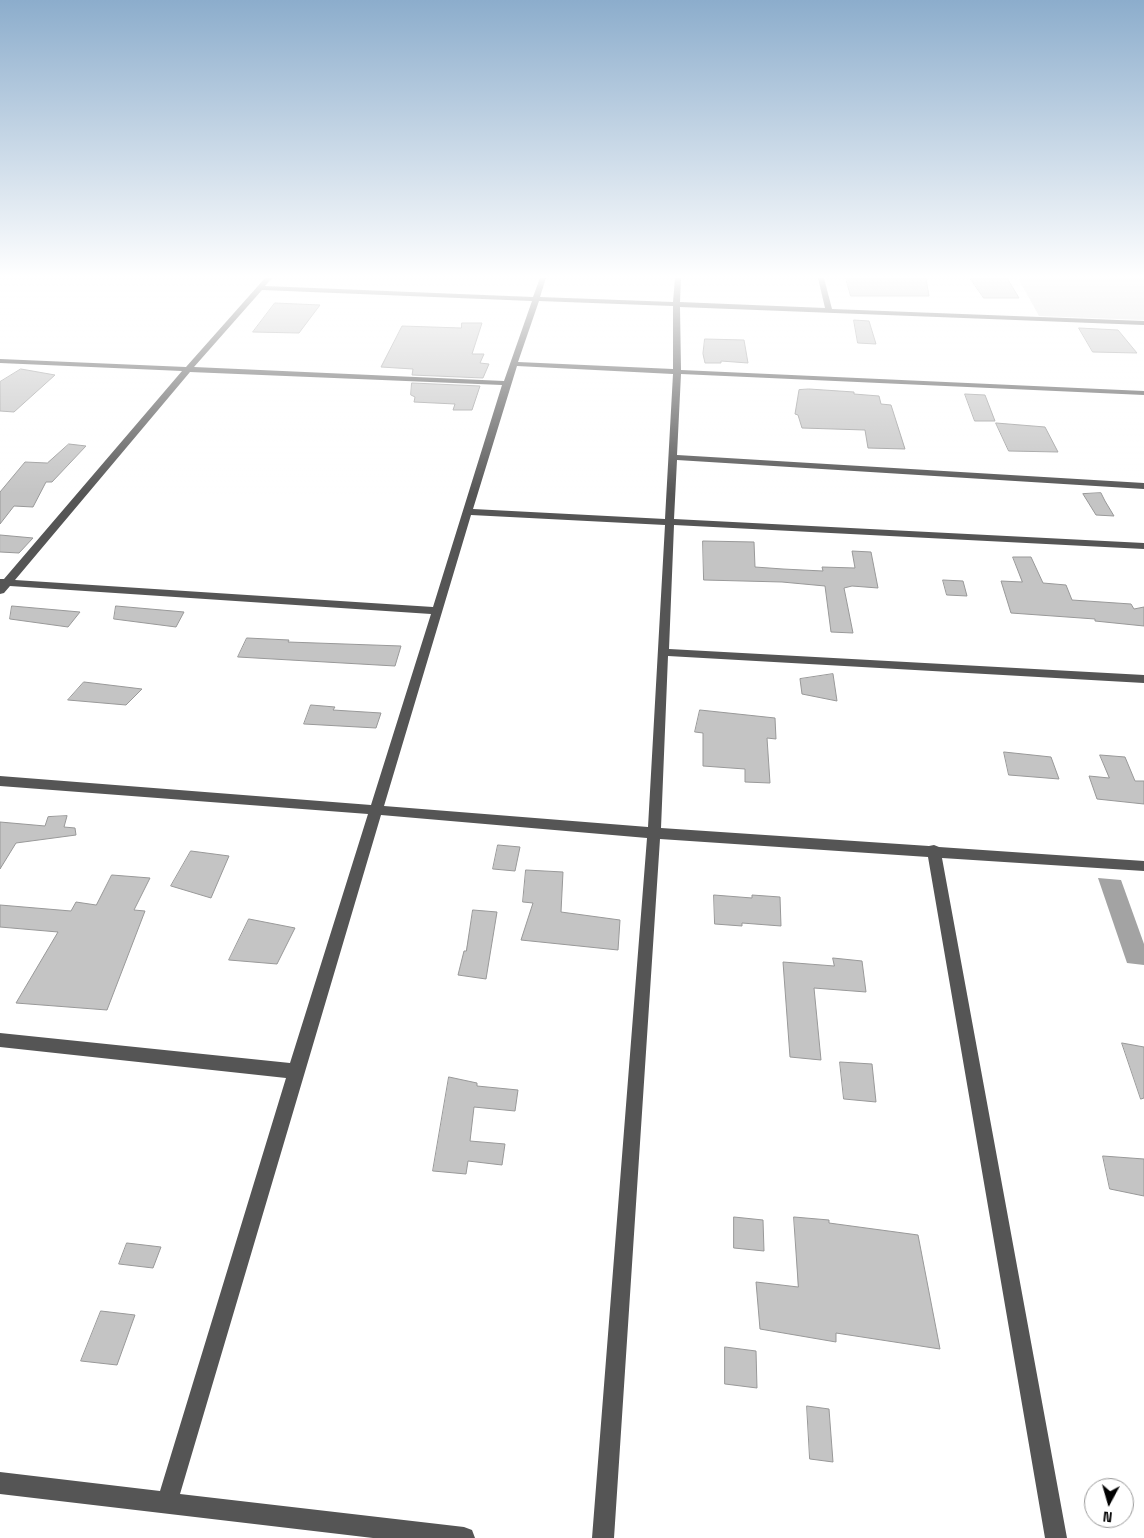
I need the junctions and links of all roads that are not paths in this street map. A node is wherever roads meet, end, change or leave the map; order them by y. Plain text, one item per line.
1 (206, 350) edge
2 (519, 350) edge
3 (676, 350) edge
4 (0, 361) edge
5 (514, 364) junction
6 (188, 370) junction
7 (676, 373) junction
8 (507, 383) junction
9 (1144, 393) edge
10 (672, 457) junction
11 (1144, 486) edge
12 (469, 512) junction
13 (669, 524) junction
14 (1144, 546) edge
15 (2, 586) edge
16 (438, 611) junction
17 (663, 652) junction
18 (1144, 679) edge
19 (0, 781) edge
20 (378, 810) junction
21 (654, 833) junction
22 (934, 850) junction
23 (1144, 866) edge
24 (0, 1040) edge
25 (296, 1071) junction
26 (0, 1483) edge
27 (167, 1503) junction
28 (464, 1538) edge
29 (603, 1538) edge
30 (1056, 1538) edge

1 - 6 street
2 - 5 street
3 - 7 street
4 - 6 street
5 - 7 street
5 - 8 street
6 - 8 street
6 - 15 street
7 - 9 street
7 - 10 street
8 - 12 street
10 - 11 street
10 - 13 street
12 - 13 street
12 - 16 street
13 - 14 street
13 - 17 street
15 - 16 street
16 - 20 street
17 - 18 street
17 - 21 street
19 - 20 street
20 - 21 street
20 - 25 street
21 - 22 street
21 - 29 street
22 - 23 street
22 - 30 street
24 - 25 street
25 - 27 street
26 - 27 street
27 - 28 street

